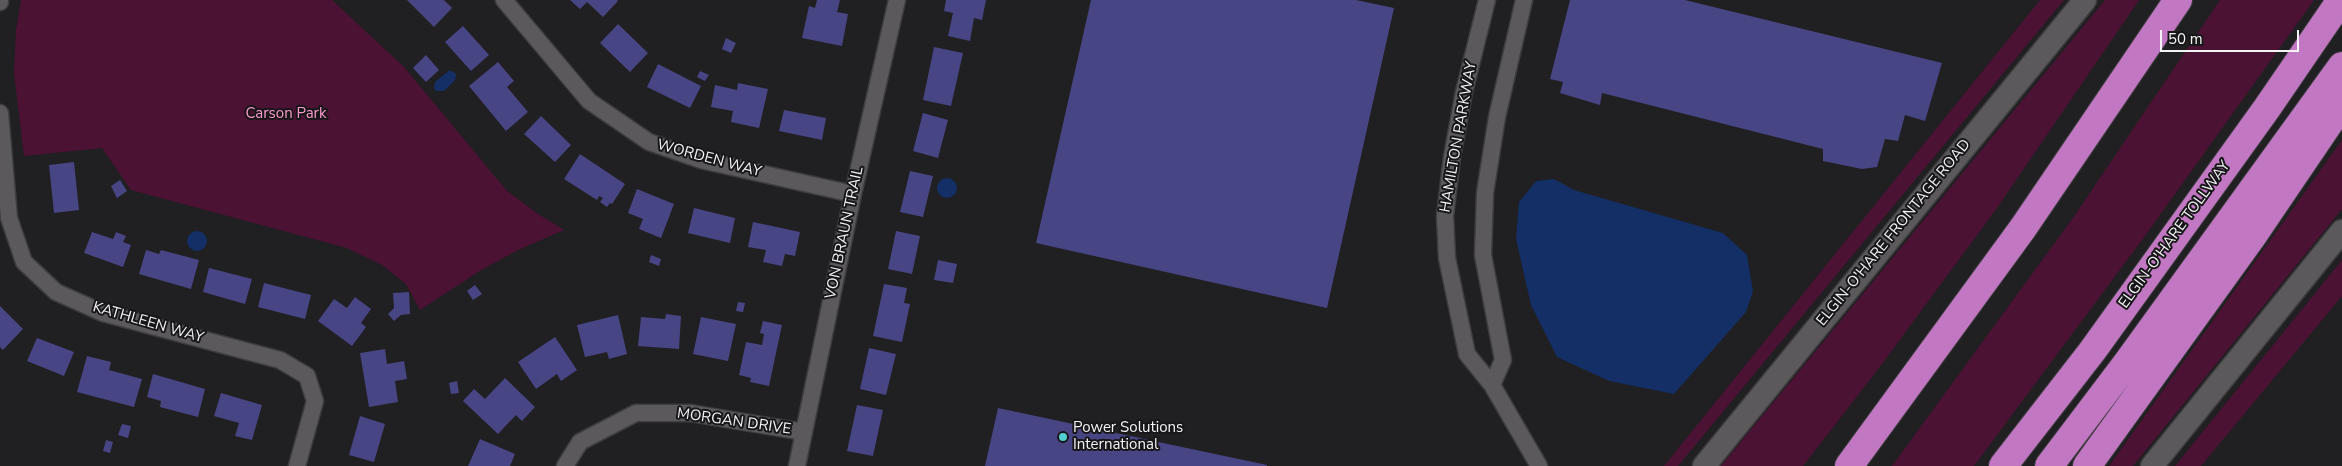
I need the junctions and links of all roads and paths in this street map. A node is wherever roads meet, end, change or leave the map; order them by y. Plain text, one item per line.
1 (504, 0) edge
2 (897, 0) edge
3 (1487, 0) edge
4 (1524, 0) edge
5 (2084, 0) edge
6 (2178, 0) edge
7 (2341, 0) edge
8 (2342, 66) edge
9 (2342, 104) edge
10 (0, 113) edge
11 (853, 194) junction
12 (2342, 231) edge
13 (1492, 385) junction
14 (804, 432) junction
15 (297, 466) edge
16 (565, 466) edge
17 (797, 466) edge
18 (1539, 466) edge
19 (1704, 466) edge
20 (1849, 466) edge
21 (2003, 466) edge
22 (2049, 466) edge
23 (2087, 466) edge
24 (2152, 466) edge

1 - 11 street, WORDEN WAY
2 - 11 street, VON BRAUN TRAIL
3 - 13 street, HAMILTON PARKWAY
4 - 13 street
5 - 19 main road, ELGIN-O'HARE FRONTAGE ROAD
6 - 20 highway
7 - 21 highway, ELGIN-O'HARE TOLLWAY
8 - 22 highway
9 - 23 highway
10 - 15 street, KATHLEEN WAY
11 - 14 street, VON BRAUN TRAIL
12 - 24 main road
13 - 18 street, HAMILTON PARKWAY
14 - 16 street, MORGAN DRIVE
14 - 17 street, VON BRAUN TRAIL

